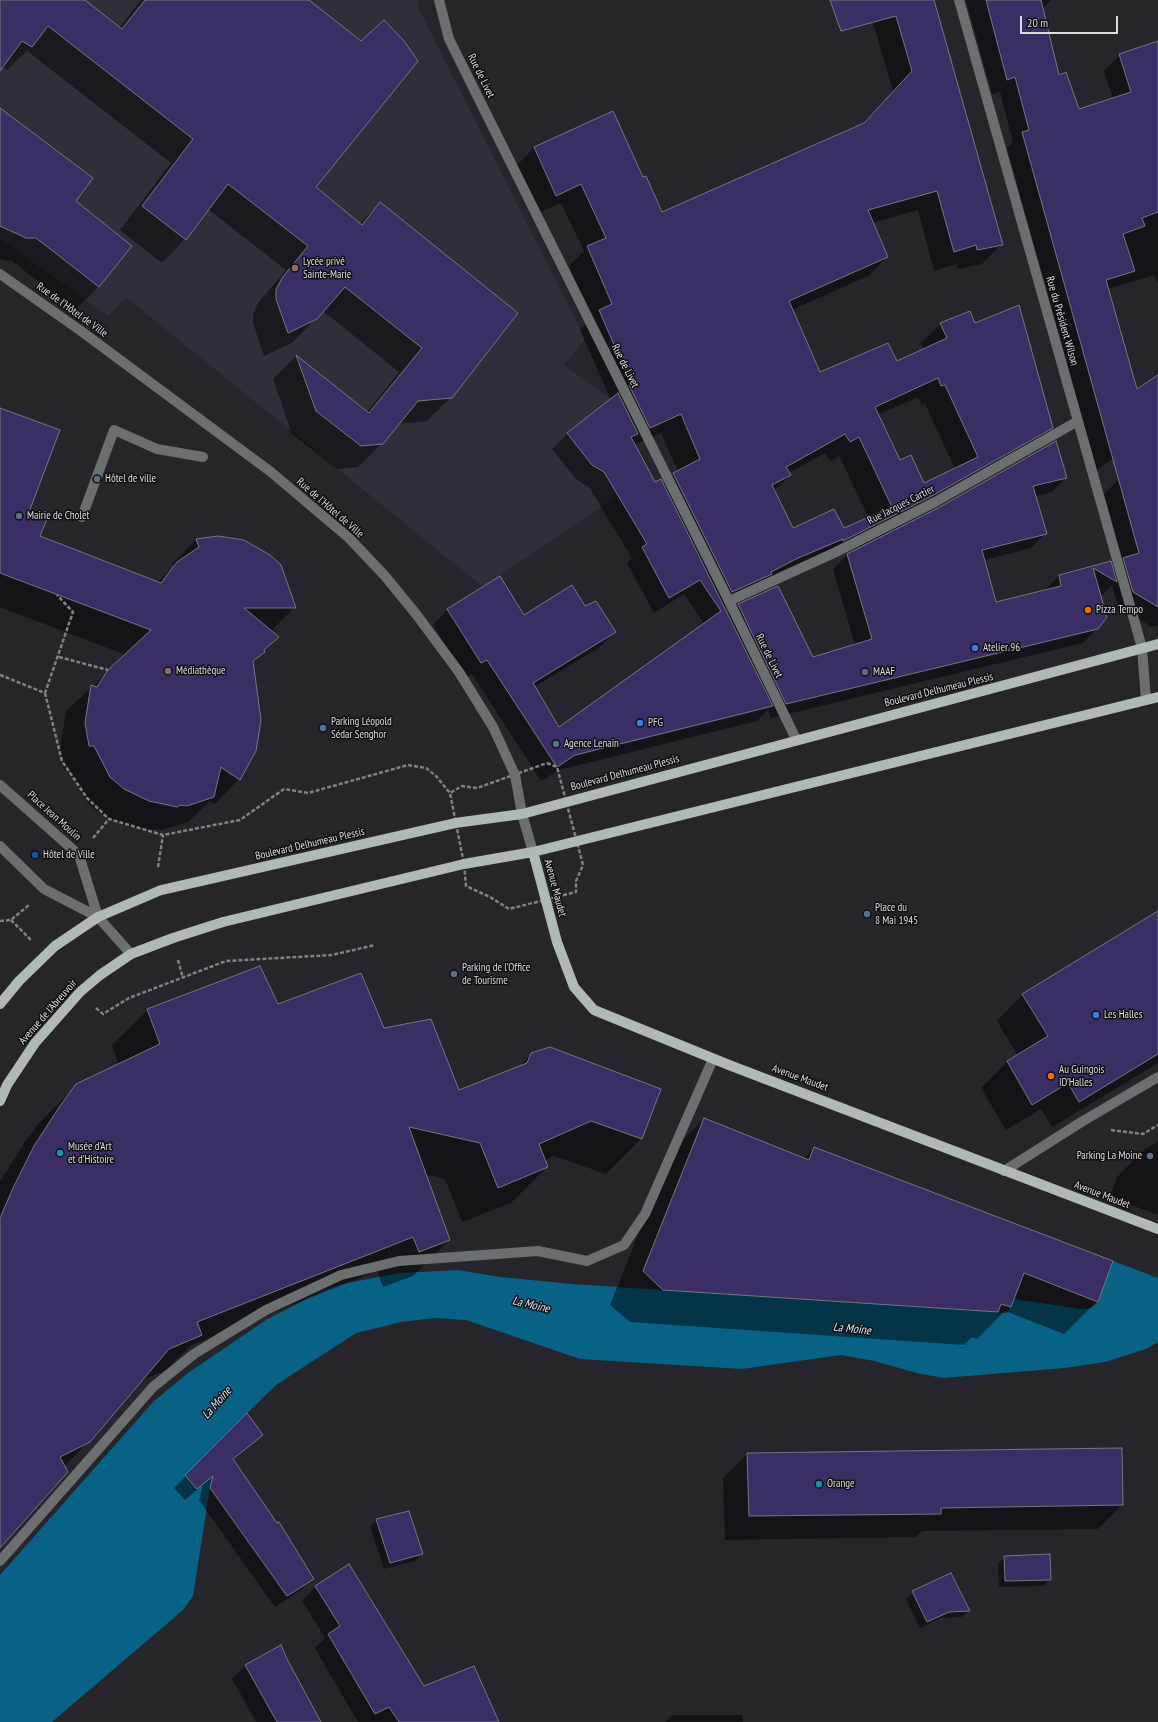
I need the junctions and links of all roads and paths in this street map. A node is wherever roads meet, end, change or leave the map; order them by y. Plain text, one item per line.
1 (439, 0) edge
2 (960, 0) edge
3 (0, 274) edge
4 (1078, 420) junction
5 (203, 457) dead end
6 (82, 517) dead end
7 (57, 595) dead end
8 (730, 601) junction
9 (1158, 644) edge
10 (1142, 648) junction
11 (59, 657) junction
12 (108, 670) dead end
13 (0, 674) edge
14 (45, 693) junction
15 (1158, 697) edge
16 (1146, 700) junction
17 (796, 739) junction
18 (0, 784) edge
19 (450, 793) dead end
20 (522, 814) junction
21 (0, 846) edge
22 (533, 852) junction
23 (98, 917) junction
24 (11, 920) dead end
25 (0, 921) edge
26 (375, 945) dead end
27 (131, 954) junction
28 (80, 992) junction
29 (0, 1004) edge
30 (713, 1059) junction
31 (1158, 1077) edge
32 (0, 1101) edge
33 (1004, 1171) junction
34 (1158, 1229) edge
35 (0, 1561) edge

1 - 8 street, Rue de Livet
2 - 4 street, Rue du Président Wilson
3 - 20 street, Rue de l’Hôtel de Ville
4 - 8 street, Rue Jacques Cartier
4 - 10 street, Rue du Président Wilson
5 - 6 street
7 - 11 path
8 - 17 street, Rue de Livet
9 - 10 main road, Boulevard Delhumeau Plessis
10 - 16 street, Rue du Président Wilson
10 - 17 main road, Boulevard Delhumeau Plessis
11 - 12 path
11 - 14 path
13 - 14 path
14 - 19 path
15 - 16 main road
16 - 22 main road
17 - 20 main road, Boulevard Delhumeau Plessis
18 - 23 street, Place Jean Moulin
20 - 22 street, Rue de l’Hôtel de Ville
20 - 23 main road, Boulevard Delhumeau Plessis
21 - 23 street, Place Jean Moulin
22 - 27 main road
22 - 30 main road, Avenue Maudet
23 - 27 street, Place Jean Moulin
23 - 29 main road
24 - 25 path
26 - 28 path
27 - 28 main road, Avenue de l’Abreuvoir
28 - 32 main road, Avenue de l’Abreuvoir
30 - 33 main road, Avenue Maudet
30 - 35 street
31 - 33 street
33 - 34 main road, Avenue Maudet

